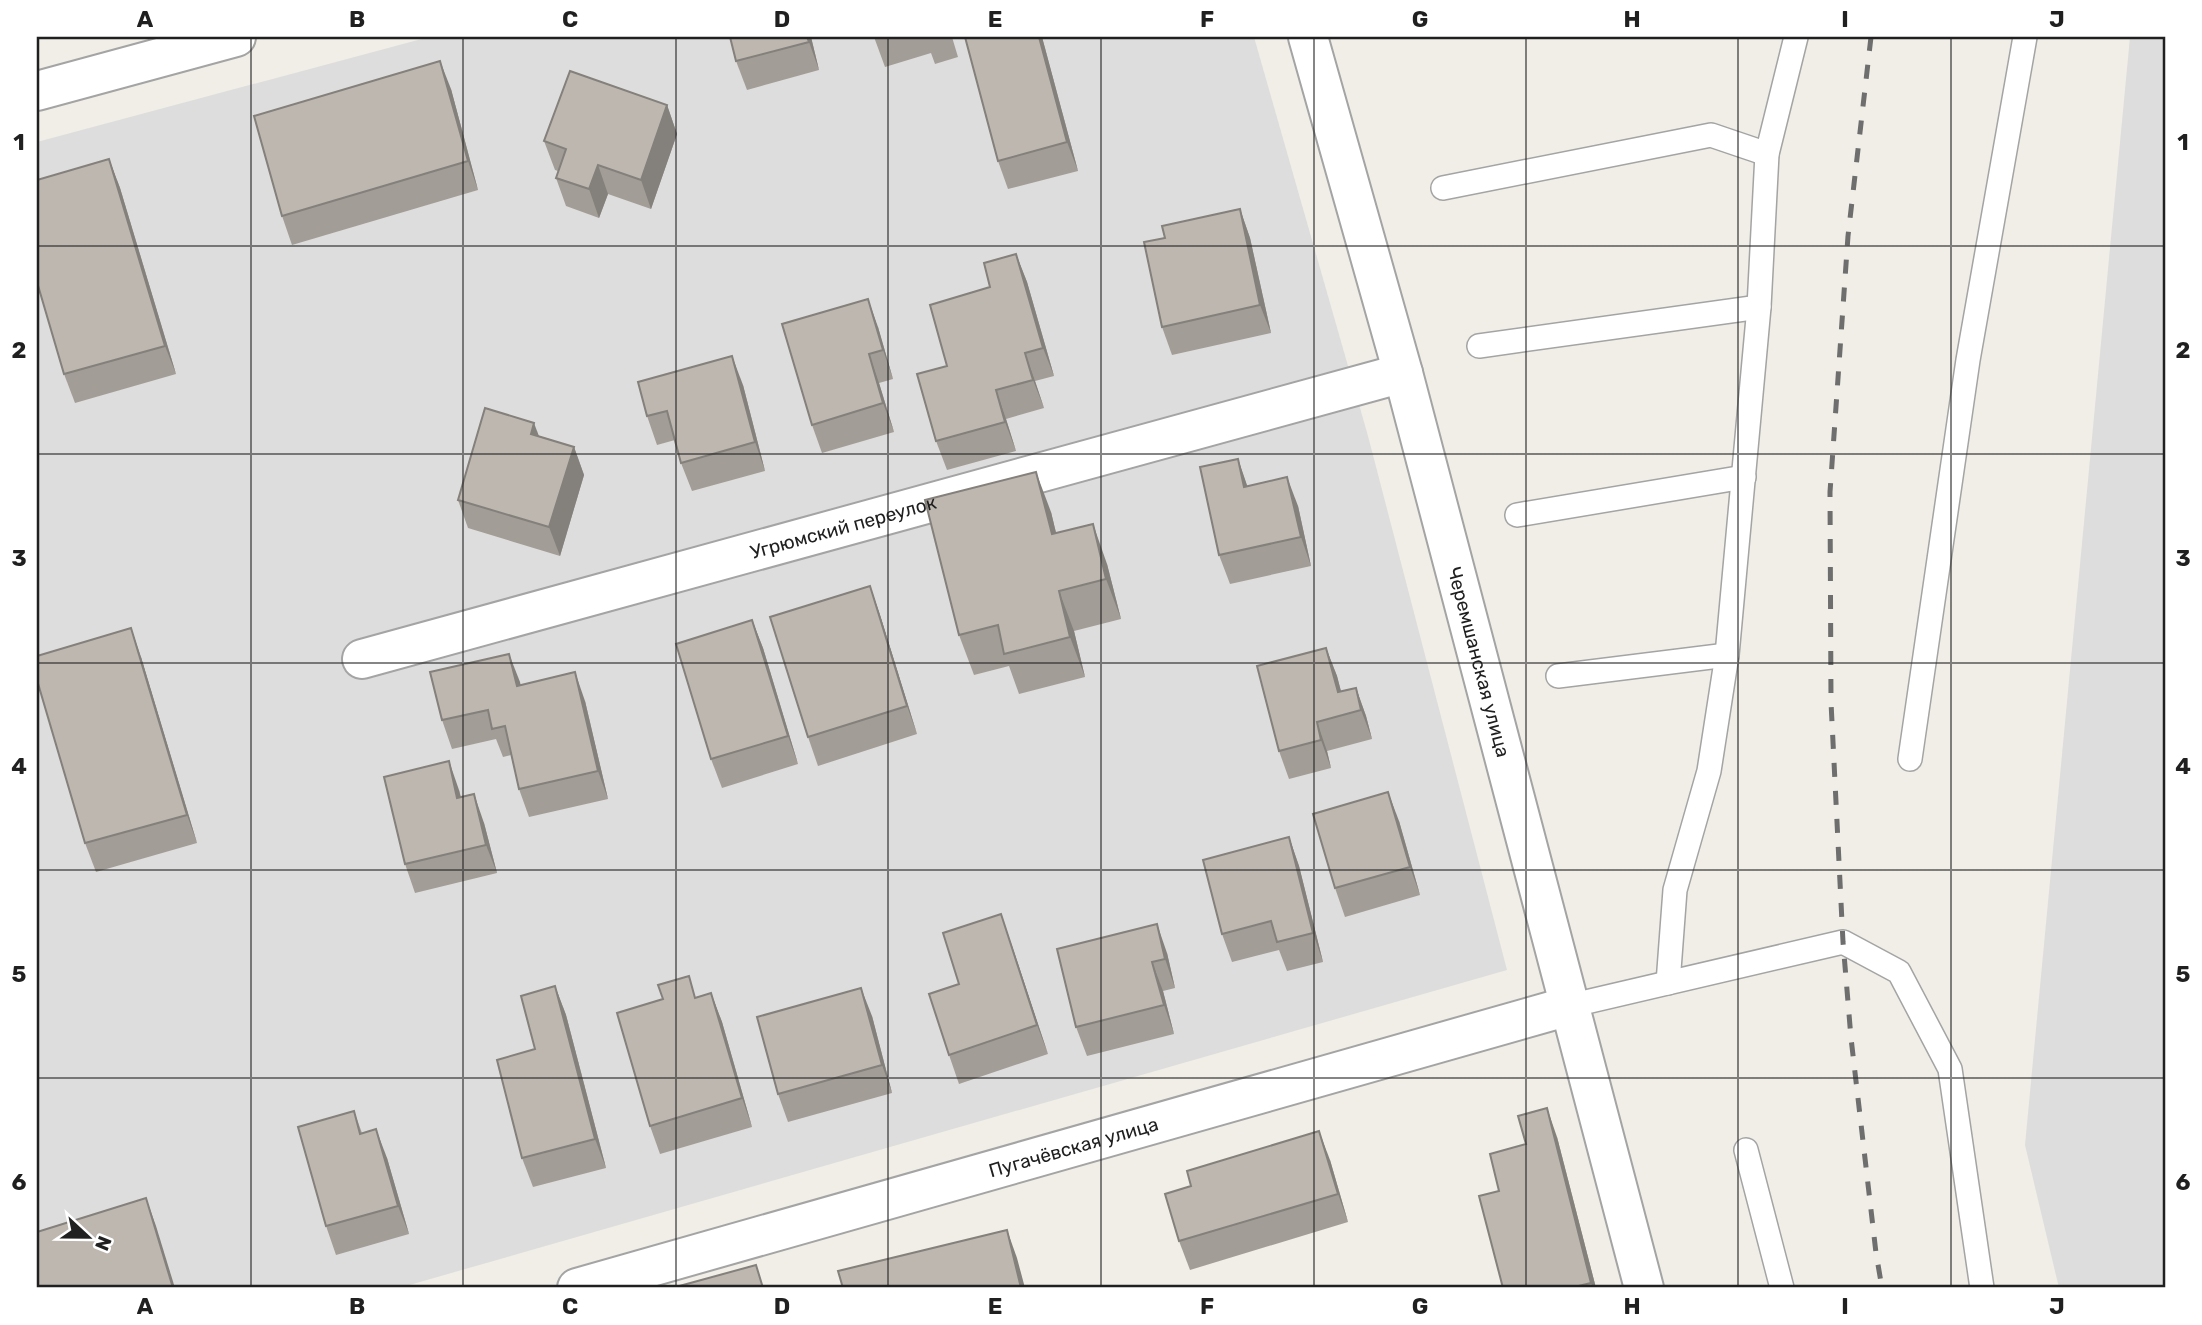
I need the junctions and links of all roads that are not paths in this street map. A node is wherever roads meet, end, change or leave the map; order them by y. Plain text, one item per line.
1 (236, 37) edge
2 (1308, 37) edge
3 (1796, 37) edge
4 (2025, 37) edge
5 (37, 91) edge
6 (1767, 154) junction
7 (1443, 188) dead end
8 (1759, 307) junction
9 (1479, 346) dead end
10 (1403, 373) junction
11 (1744, 477) junction
12 (1517, 515) dead end
13 (1727, 655) junction
14 (362, 659) dead end
15 (1558, 676) dead end
16 (1910, 759) dead end
17 (1668, 983) junction
18 (1569, 1006) junction
19 (1746, 1150) dead end
20 (576, 1288) edge
21 (1644, 1288) edge
22 (1782, 1288) edge
23 (1982, 1288) edge

1 - 5 street
2 - 10 street, Черемшанская улица
3 - 6 lane
4 - 16 lane
6 - 7 lane
6 - 8 lane
8 - 9 lane
8 - 11 lane
10 - 14 street, Угрюмский переулок
10 - 18 street, Черемшанская улица
11 - 12 lane
11 - 13 lane
13 - 15 lane
13 - 17 lane
17 - 18 lane
17 - 23 lane
18 - 20 street, Пугачёвская улица
18 - 21 street, Черемшанская улица
19 - 22 lane

